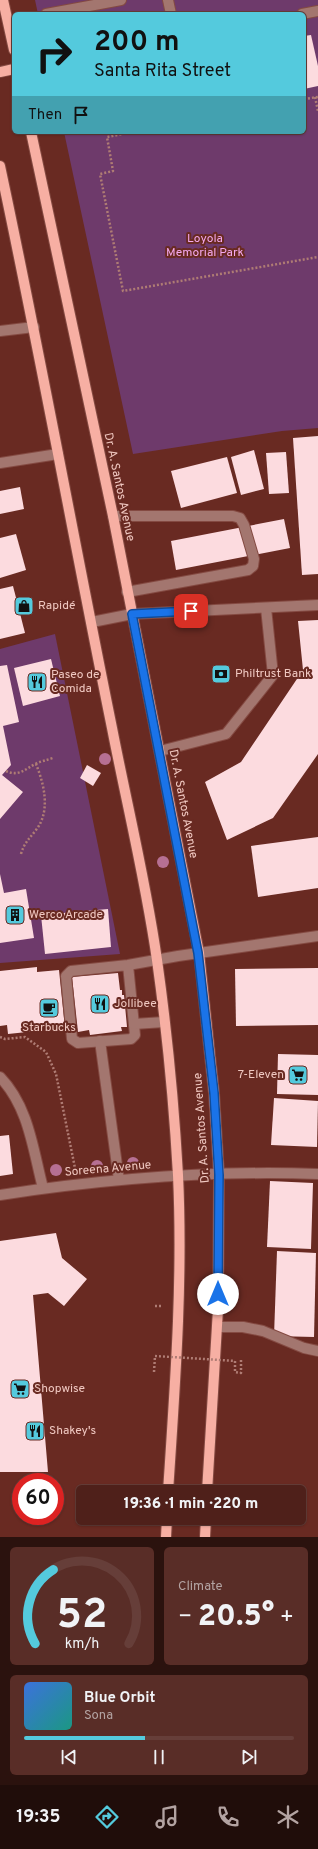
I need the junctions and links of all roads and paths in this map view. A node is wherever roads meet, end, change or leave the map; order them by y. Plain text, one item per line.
1 (3, 0) edge
2 (121, 0) edge
3 (168, 0) edge
4 (318, 11) edge
5 (57, 12) edge
6 (171, 12) edge
7 (306, 13) edge
8 (8, 24) edge
9 (12, 41) edge
10 (12, 69) edge
11 (0, 72) edge
12 (316, 97) edge
13 (306, 99) edge
14 (318, 111) edge
15 (31, 134) edge
16 (123, 134) edge
17 (0, 166) edge
18 (318, 257) edge
19 (34, 327) junction
20 (0, 331) edge
21 (58, 454) junction
22 (0, 463) edge
23 (113, 516) junction
24 (127, 592) junction
25 (318, 605) edge
26 (266, 608) junction
27 (132, 614) junction
28 (92, 622) junction
29 (160, 751) junction
30 (53, 758) dead end
31 (36, 764) junction
32 (6, 771) dead end
33 (21, 854) dead end
34 (318, 936) edge
35 (198, 953) junction
36 (157, 959) junction
37 (128, 965) junction
38 (164, 1022) junction
39 (134, 1024) junction
40 (0, 1037) edge
41 (100, 1042) junction
42 (0, 1078) edge
43 (318, 1174) edge
44 (219, 1175) junction
45 (178, 1177) junction
46 (119, 1180) junction
47 (78, 1184) junction
48 (43, 1188) junction
49 (0, 1195) edge
50 (217, 1326) junction
51 (318, 1351) edge
52 (241, 1358) dead end
53 (154, 1372) dead end
54 (168, 1485) edge
55 (208, 1485) edge
56 (167, 1525) edge
57 (206, 1525) edge
58 (166, 1537) edge
59 (205, 1537) edge

1 - 8 main road
2 - 5 street
3 - 6 street
4 - 7 street
8 - 9 main road
10 - 11 main road
12 - 13 path
12 - 14 path
15 - 23 main road, Dr. A. Santos Avenue
16 - 18 path
17 - 19 main road
19 - 20 street
19 - 21 main road
21 - 22 street
21 - 28 main road
23 - 24 main road, Dr. A. Santos Avenue
23 - 24 street
24 - 27 main road, Dr. A. Santos Avenue
25 - 26 street
26 - 27 street
26 - 29 street
27 - 28 street
27 - 29 main road, Dr. A. Santos Avenue
28 - 36 main road
29 - 35 main road, Dr. A. Santos Avenue
30 - 31 path
31 - 32 path
31 - 33 path
34 - 35 street
35 - 36 street
35 - 44 main road, Dr. A. Santos Avenue
36 - 37 street
36 - 38 main road
37 - 39 street
37 - 41 street
38 - 39 street
38 - 45 main road
39 - 41 street
40 - 47 path
41 - 46 street
42 - 48 street
43 - 44 street, Soreena Avenue
44 - 45 street, Soreena Avenue
44 - 50 main road, Dr. A. Santos Avenue
45 - 46 street, Soreena Avenue
45 - 54 main road
46 - 47 street, Soreena Avenue
47 - 48 street, Soreena Avenue
48 - 49 street, Soreena Avenue
50 - 51 street
50 - 55 main road, Dr. A. Santos Avenue
52 - 53 path, bridge
56 - 58 main road
57 - 59 main road

